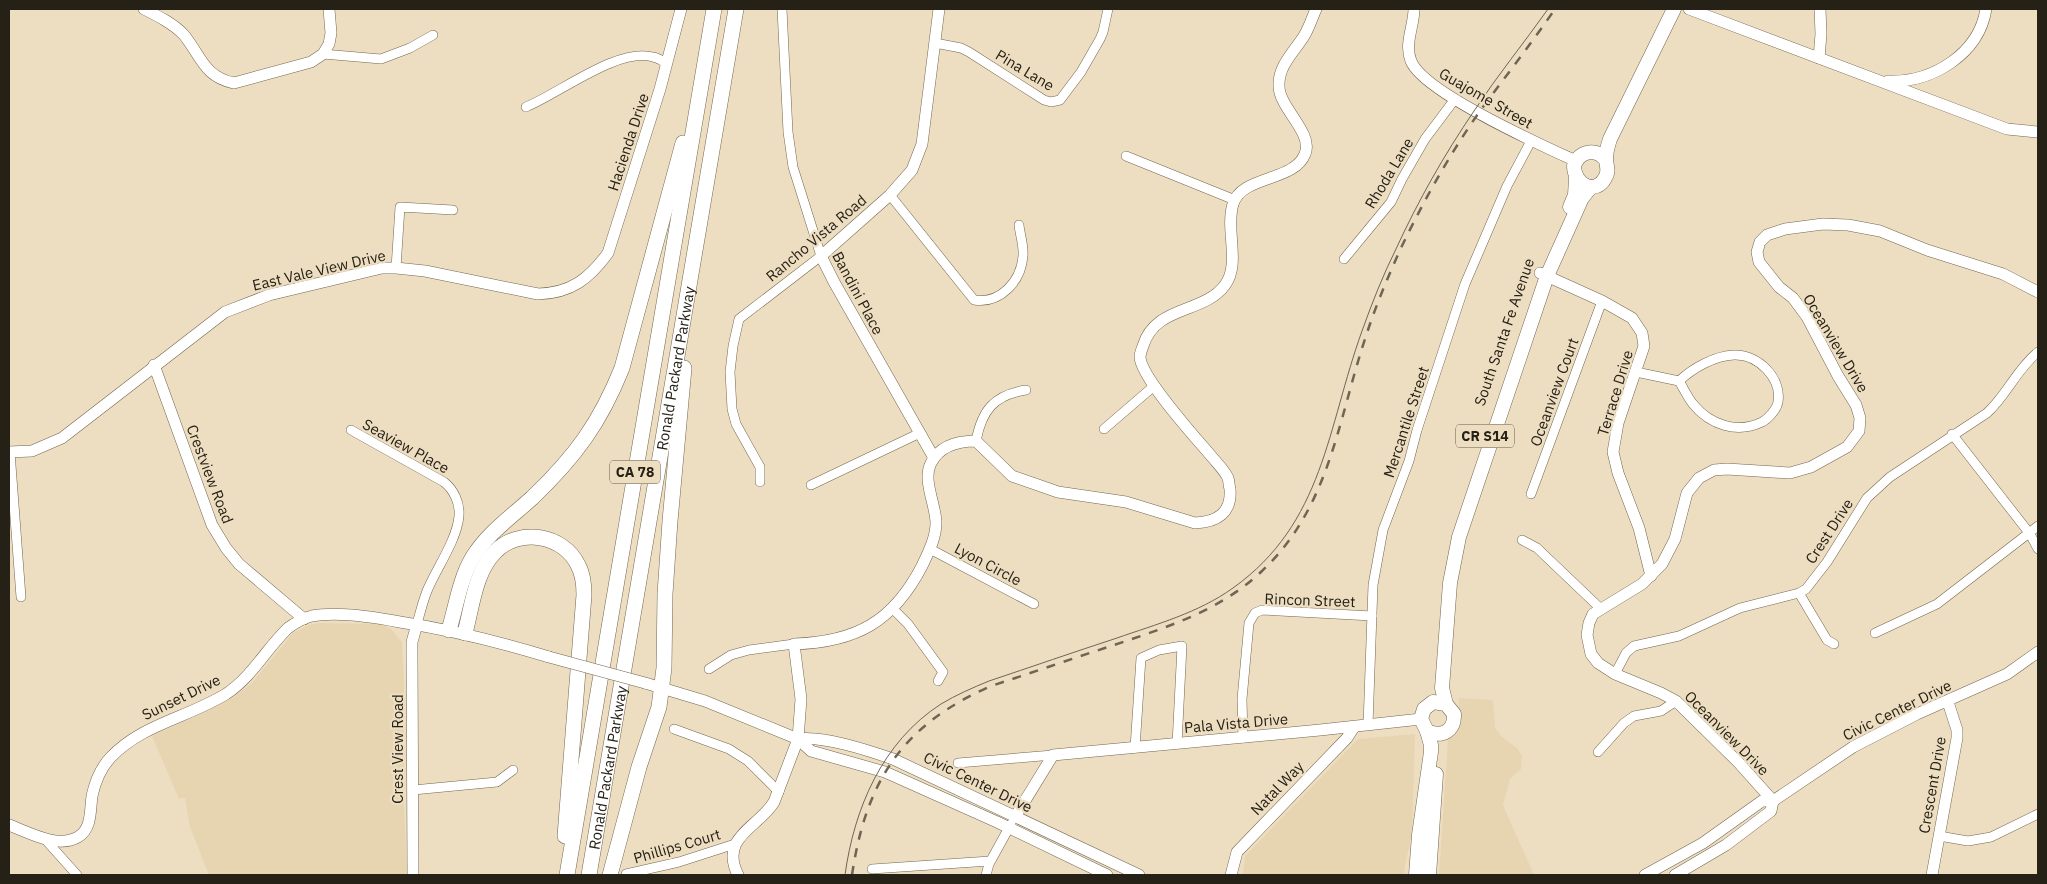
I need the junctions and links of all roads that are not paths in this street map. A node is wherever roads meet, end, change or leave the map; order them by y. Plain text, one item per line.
1 (144, 9) edge
2 (329, 9) edge
3 (681, 9) edge
4 (714, 9) edge
5 (736, 9) edge
6 (782, 9) edge
7 (939, 9) edge
8 (1108, 9) edge
9 (1316, 9) edge
10 (1414, 9) edge
11 (1665, 9) edge
12 (1674, 9) edge
13 (1689, 9) edge
14 (1820, 9) edge
15 (1986, 9) edge
16 (433, 35) dead end
17 (935, 43) junction
18 (324, 54) junction
19 (1819, 58) junction
20 (667, 64) junction
21 (704, 70) junction
22 (1875, 79) junction
23 (1455, 98) junction
24 (526, 107) dead end
25 (2038, 132) edge
26 (1531, 141) junction
27 (1592, 152) junction
28 (1126, 156) dead end
29 (1606, 160) junction
30 (1576, 161) junction
31 (1576, 179) junction
32 (1591, 187) junction
33 (890, 195) junction
34 (1235, 200) junction
35 (453, 210) dead end
36 (1019, 225) dead end
37 (699, 235) junction
38 (821, 256) junction
39 (1344, 260) dead end
40 (396, 268) junction
41 (1544, 275) junction
42 (588, 277) joint
43 (2038, 292) edge
44 (1602, 301) junction
45 (2038, 352) edge
46 (154, 365) junction
47 (1636, 372) junction
48 (1679, 381) junction
49 (1154, 386) junction
50 (1026, 390) dead end
51 (1104, 429) dead end
52 (351, 430) dead end
53 (920, 433) junction
54 (1952, 434) junction
55 (976, 441) junction
56 (9, 452) edge
57 (934, 458) junction
58 (760, 482) dead end
59 (811, 484) dead end
60 (1531, 494) dead end
61 (2038, 526) edge
62 (2030, 534) junction
63 (1522, 540) dead end
64 (930, 549) junction
65 (2038, 549) edge
66 (1650, 576) junction
67 (1799, 593) junction
68 (21, 597) dead end
69 (1034, 604) dead end
70 (893, 609) junction
71 (1601, 609) junction
72 (1372, 616) junction
73 (304, 619) junction
74 (417, 624) junction
75 (449, 630) junction
76 (465, 633) junction
77 (1874, 633) dead end
78 (794, 644) junction
79 (1834, 644) dead end
80 (2038, 652) edge
81 (550, 657) joint
82 (709, 669) dead end
83 (1615, 674) junction
84 (938, 681) dead end
85 (662, 687) junction
86 (1676, 701) junction
87 (1948, 702) junction
88 (1430, 703) junction
89 (1446, 704) junction
90 (1368, 725) junction
91 (1424, 725) junction
92 (1354, 727) junction
93 (674, 729) dead end
94 (1442, 734) junction
95 (1243, 738) junction
96 (798, 739) junction
97 (1177, 744) junction
98 (1135, 748) junction
99 (1598, 752) dead end
100 (1052, 755) junction
101 (958, 763) dead end
102 (513, 770) dead end
103 (412, 790) junction
104 (779, 792) junction
105 (1773, 801) junction
106 (2038, 814) edge
107 (1015, 817) junction
108 (9, 825) edge
109 (1009, 828) junction
110 (1939, 836) junction
111 (43, 837) junction
112 (1704, 843) junction
113 (735, 844) junction
114 (990, 860) junction
115 (872, 869) dead end
116 (626, 874) edge
117 (1679, 874) edge
118 (77, 875) edge
119 (413, 875) edge
120 (561, 875) edge
121 (567, 875) edge
122 (589, 875) edge
123 (610, 875) edge
124 (738, 875) edge
125 (986, 875) edge
126 (1107, 875) edge
127 (1139, 875) edge
128 (1231, 875) edge
129 (1416, 875) edge
130 (1429, 875) edge
131 (1645, 875) edge
132 (1932, 875) edge

1 - 18 street
2 - 18 street
3 - 20 street, Hacienda Drive
4 - 21 highway, Ronald Packard Parkway / CA 78
5 - 37 highway, Ronald Packard Parkway / CA 78
6 - 38 street, Bandini Place
7 - 17 street, Rancho Vista Road
8 - 17 street, Pina Lane
9 - 34 street
10 - 23 street, Guajome Street
11 - 27 main road
12 - 29 main road, South Santa Fe Avenue / CR S14
13 - 19 street
14 - 19 street
15 - 22 street
16 - 18 street
17 - 33 street, Rancho Vista Road
19 - 22 street
20 - 24 street
20 - 42 street, Hacienda Drive
21 - 75 highway
21 - 121 highway, Ronald Packard Parkway / CA 78
22 - 25 street
23 - 26 street, Guajome Street
23 - 39 street, Rhoda Lane
26 - 30 street, Guajome Street
26 - 72 street, Mercantile Street
27 - 29 main road
27 - 30 main road
28 - 34 street
29 - 32 main road, South Santa Fe Avenue / CR S14
30 - 31 main road, South Santa Fe Avenue / CR S14
31 - 32 main road
31 - 41 main road, South Santa Fe Avenue / CR S14
32 - 41 main road, South Santa Fe Avenue / CR S14
33 - 36 street
33 - 38 street, Rancho Vista Road
34 - 49 street
35 - 40 street
37 - 85 highway
37 - 122 highway, Ronald Packard Parkway / CA 78
38 - 53 street, Bandini Place
38 - 58 street, Rancho Vista Road
40 - 42 street, East Vale View Drive
40 - 46 street, East Vale View Drive
41 - 44 street, Terrace Drive
41 - 88 main road, South Santa Fe Avenue / CR S14
41 - 89 main road, South Santa Fe Avenue / CR S14
43 - 66 street, Oceanview Drive
44 - 47 street, Terrace Drive
44 - 60 street, Oceanview Court
45 - 54 street, Crest Drive
46 - 56 street, East Vale View Drive
46 - 73 street, Crestview Road
47 - 48 street
47 - 66 street, Terrace Drive
48 - 48 street
49 - 51 street
49 - 55 street
50 - 55 street
52 - 74 street, Seaview Place
53 - 57 street, Bandini Place
53 - 59 street
54 - 62 street
54 - 67 street, Crest Drive
55 - 57 street
56 - 68 street
57 - 64 street
61 - 62 street
62 - 65 street
62 - 77 street
63 - 71 street
64 - 69 street, Lyon Circle
64 - 70 street
66 - 71 street, Oceanview Drive
67 - 79 street
67 - 83 street
70 - 78 street
70 - 84 street
71 - 83 street, Oceanview Drive
72 - 90 street, Mercantile Street
72 - 95 street, Rincon Street
73 - 74 street, Sunset Drive
73 - 111 street, Sunset Drive
74 - 75 street, Sunset Drive
74 - 103 street, Crest View Road
75 - 76 street, Sunset Drive
76 - 81 street, Sunset Drive
76 - 120 highway
78 - 82 street
78 - 96 street
80 - 87 street, Civic Center Drive
81 - 85 street, Civic Center Drive, bridge
83 - 86 street, Oceanview Drive
85 - 96 street, Civic Center Drive
85 - 123 highway
86 - 99 street
86 - 105 street, Oceanview Drive
87 - 105 street, Civic Center Drive
87 - 110 street, Crescent Drive
88 - 89 main road
88 - 91 main road, South Santa Fe Avenue / CR S14
89 - 94 main road, South Santa Fe Avenue / CR S14
90 - 91 street, Pala Vista Drive
90 - 92 street, Pala Vista Drive
91 - 94 main road
91 - 129 main road
92 - 95 street, Pala Vista Drive
92 - 128 street, Natal Way
93 - 104 street
94 - 130 main road, South Santa Fe Avenue / CR S14
95 - 97 street, Pala Vista Drive
96 - 104 street
96 - 107 street, Civic Center Drive
96 - 109 street, Civic Center Drive
97 - 98 street, Pala Vista Drive
97 - 98 street
98 - 100 street, Pala Vista Drive
100 - 101 street, Pala Vista Drive
100 - 107 street
102 - 103 street
103 - 119 street, Crest View Road
104 - 113 street
105 - 112 street, Civic Center Drive
105 - 117 street, Civic Center Drive
106 - 110 street
107 - 109 street
107 - 127 street, Civic Center Drive
108 - 111 street, Sunset Drive
109 - 114 street
109 - 126 street, Civic Center Drive
110 - 132 street, Crescent Drive
111 - 118 street
112 - 117 street
112 - 131 street, Civic Center Drive
113 - 116 street, Phillips Court
113 - 124 street
114 - 115 street
114 - 125 street

